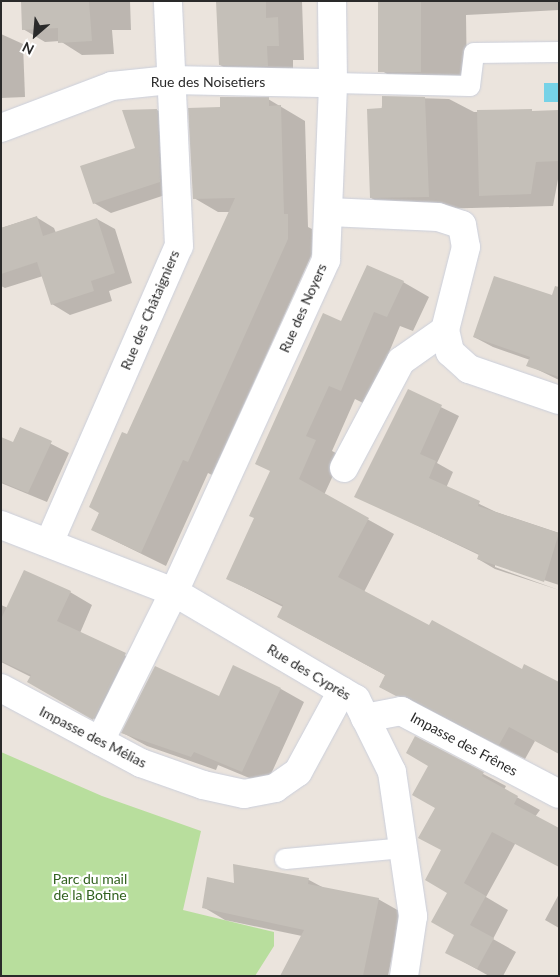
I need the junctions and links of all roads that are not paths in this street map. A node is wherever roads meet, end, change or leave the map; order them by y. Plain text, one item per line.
1 (168, 1) edge
2 (332, 1) edge
3 (559, 52) edge
4 (170, 80) junction
5 (333, 83) junction
6 (1, 128) edge
7 (329, 212) junction
8 (444, 330) junction
9 (559, 400) edge
10 (344, 468) dead end
11 (1, 525) edge
12 (49, 543) junction
13 (174, 592) junction
14 (1, 688) edge
15 (342, 691) junction
16 (365, 718) junction
17 (100, 742) junction
18 (559, 794) edge
19 (403, 848) junction
20 (285, 859) dead end
21 (404, 976) edge

1 - 4 street, Rue des Châtaigniers
2 - 5 street, Rue des Noyers
3 - 5 lane
4 - 5 street, Rue des Noisetiers
4 - 6 street, Rue des Noisetiers
4 - 12 street, Rue des Châtaigniers
5 - 7 street, Rue des Noyers
7 - 8 street
7 - 13 street, Rue des Noyers
8 - 9 street
8 - 10 street
11 - 12 street, Rue des Cyprès
12 - 13 street, Rue des Cyprès
13 - 15 street, Rue des Cyprès
13 - 17 street, Rue des Noyers
14 - 17 street, Impasse des Mélias
15 - 16 street, Rue des Cyprès
15 - 17 street, Impasse des Mélias
16 - 18 street, Impasse des Frênes
16 - 19 street, Rue des Cyprès
19 - 20 lane
19 - 21 street, Rue des Cyprès

